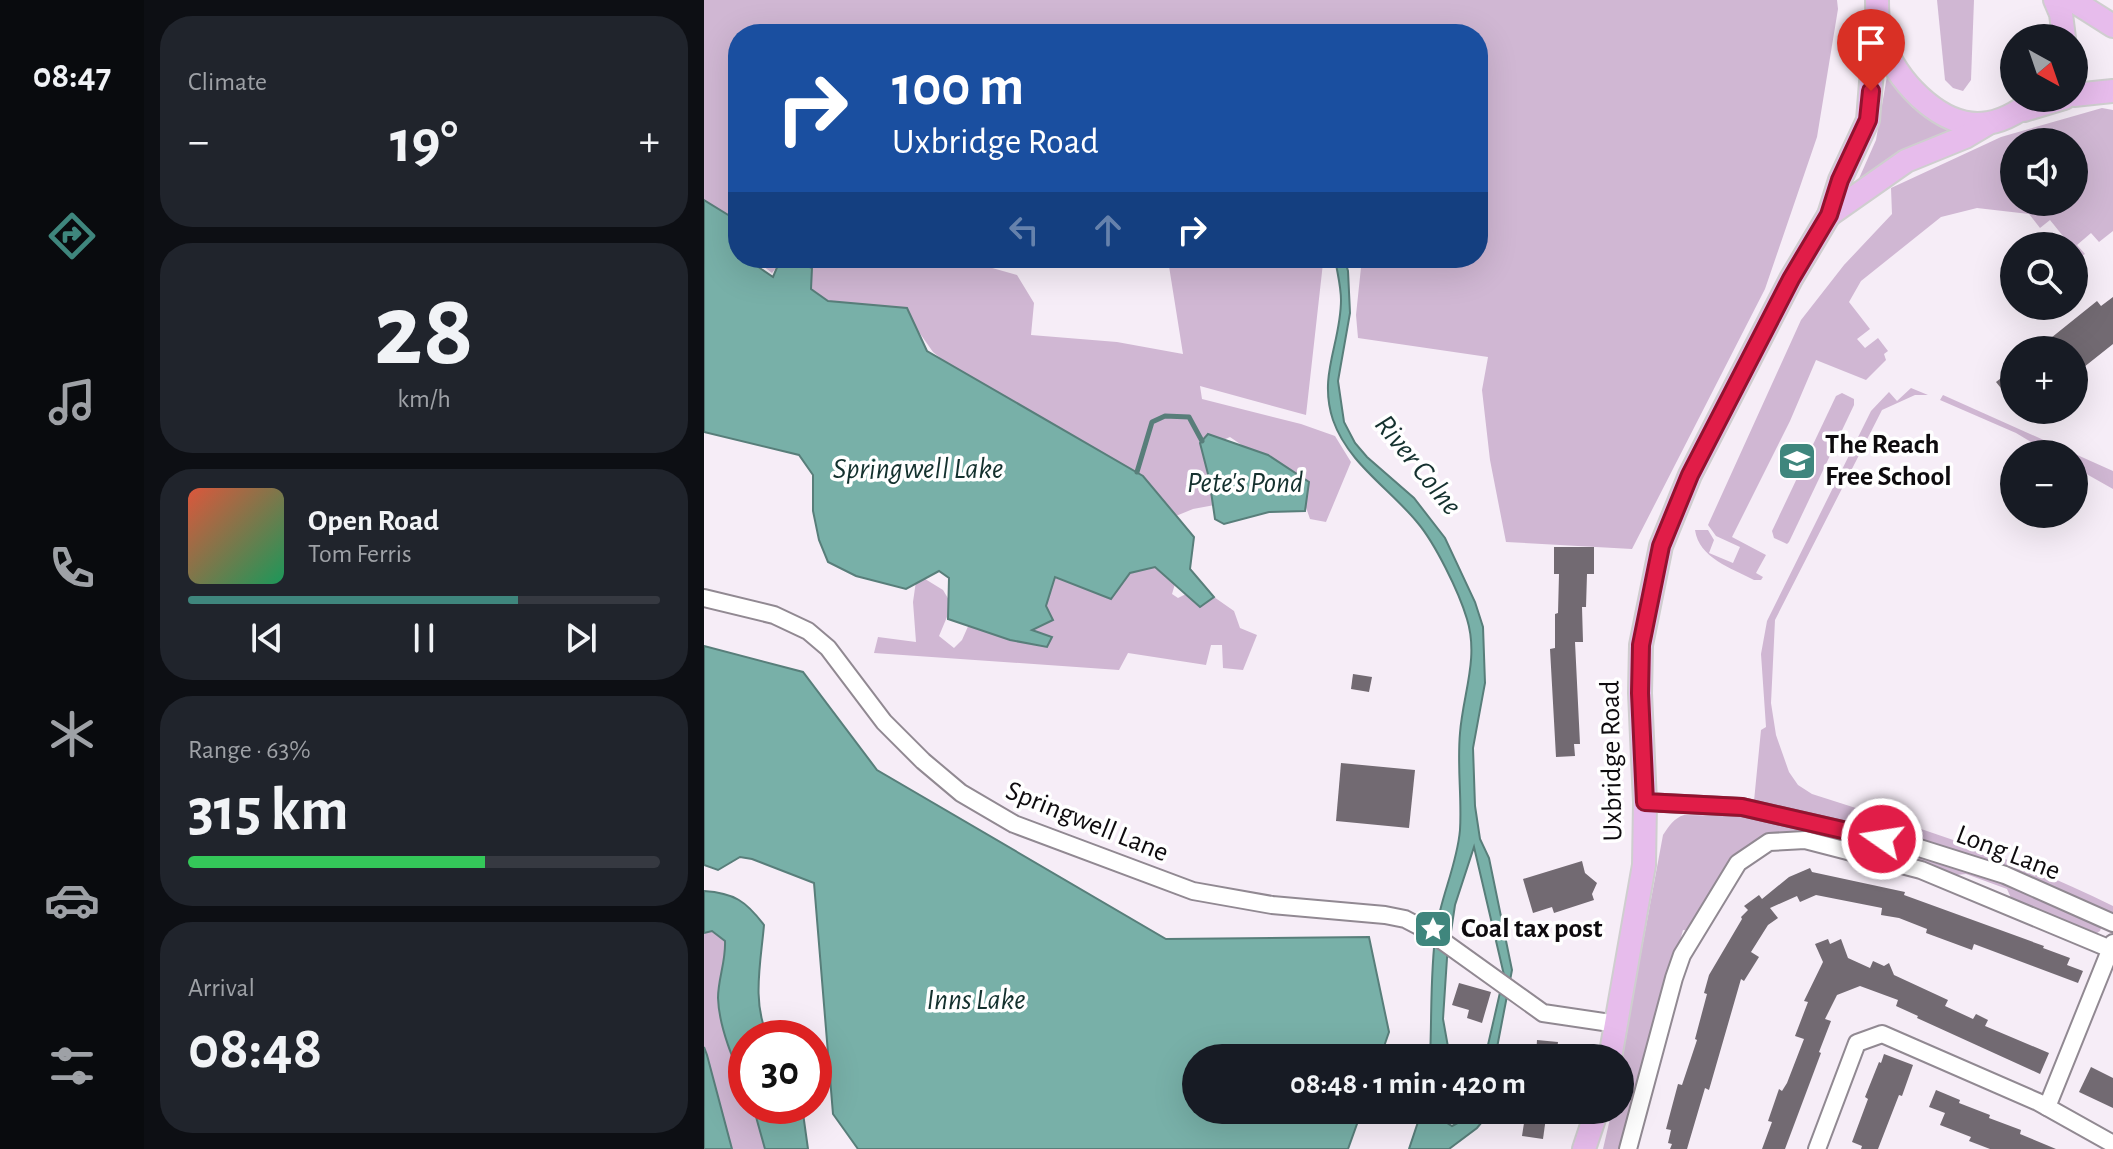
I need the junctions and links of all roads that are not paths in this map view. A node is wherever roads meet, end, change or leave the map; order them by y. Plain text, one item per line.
1 (1877, 0) edge
2 (2055, 0) edge
3 (2072, 0) edge
4 (2098, 0) edge
5 (2113, 12) edge
6 (2062, 24) edge
7 (2113, 26) edge
8 (1881, 39) junction
9 (2113, 91) edge
10 (2088, 94) edge
11 (2013, 112) edge
12 (1987, 124) junction
13 (1829, 215) junction
14 (704, 598) edge
15 (1645, 802) junction
16 (2113, 923) edge
17 (2112, 947) edge
18 (1617, 1024) junction
19 (1613, 1044) edge
20 (2047, 1107) junction
21 (1592, 1124) edge
22 (2113, 1144) edge
23 (1584, 1149) edge
24 (1628, 1149) edge
25 (1817, 1149) edge

1 - 8 main road
2 - 6 main road
3 - 7 main road
4 - 5 main road
8 - 12 main road
8 - 13 main road, Uxbridge Road
9 - 10 main road
11 - 12 main road, Uxbridge Road
12 - 13 main road, Uxbridge Road
13 - 15 main road, Uxbridge Road
14 - 18 street, Springwell Lane
15 - 16 street, Long Lane
15 - 18 main road, Uxbridge Road
17 - 20 street
17 - 24 street, Long Lane
18 - 19 main road, Uxbridge Road
20 - 22 street
20 - 25 street
21 - 23 main road

